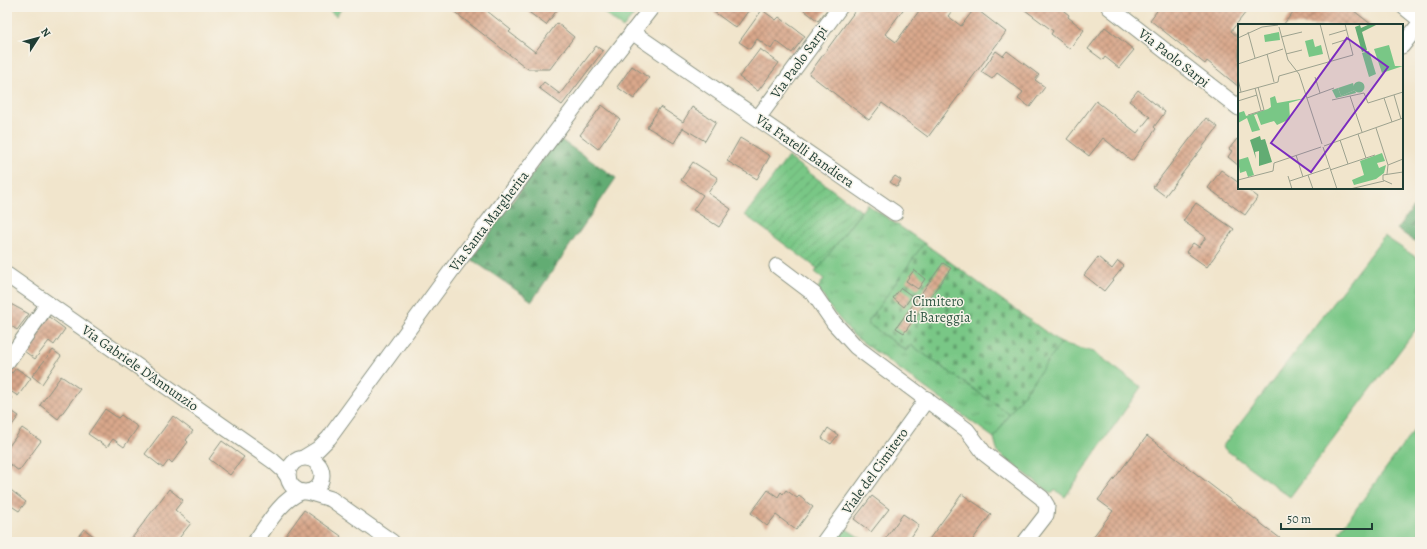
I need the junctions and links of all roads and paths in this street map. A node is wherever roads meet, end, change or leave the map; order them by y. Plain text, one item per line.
1 (652, 7) edge
2 (840, 7) edge
3 (1109, 7) edge
4 (1404, 7) edge
5 (1420, 21) edge
6 (632, 32) junction
7 (1403, 45) edge
8 (1238, 107) edge
9 (758, 118) junction
10 (895, 213) dead end
11 (777, 266) dead end
12 (7, 275) edge
13 (48, 304) junction
14 (7, 362) edge
15 (927, 399) junction
16 (329, 438) junction
17 (305, 457) junction
18 (318, 464) junction
19 (322, 480) junction
20 (295, 482) junction
21 (331, 499) junction
22 (255, 542) edge
23 (392, 542) edge
24 (824, 542) edge
25 (1025, 542) edge

1 - 6 street, Via Santa Margherita
2 - 9 street, Via Paolo Sarpi
3 - 8 street, Via Paolo Sarpi
4 - 5 street
5 - 7 street
6 - 9 street, Via Fratelli Bandiera
6 - 16 street, Via Santa Margherita
9 - 10 street, Via Fratelli Bandiera
11 - 15 street
12 - 13 street, Via Gabriele D'Annunzio
13 - 14 street
13 - 20 street, Via Gabriele D'Annunzio
15 - 24 street, Viale del Cimitero
15 - 25 street
16 - 17 street, Via Santa Margherita
16 - 18 street, Via Santa Margherita
17 - 18 street
17 - 20 street
18 - 19 street
19 - 20 street
19 - 21 street
20 - 21 street
20 - 22 street
21 - 23 street

